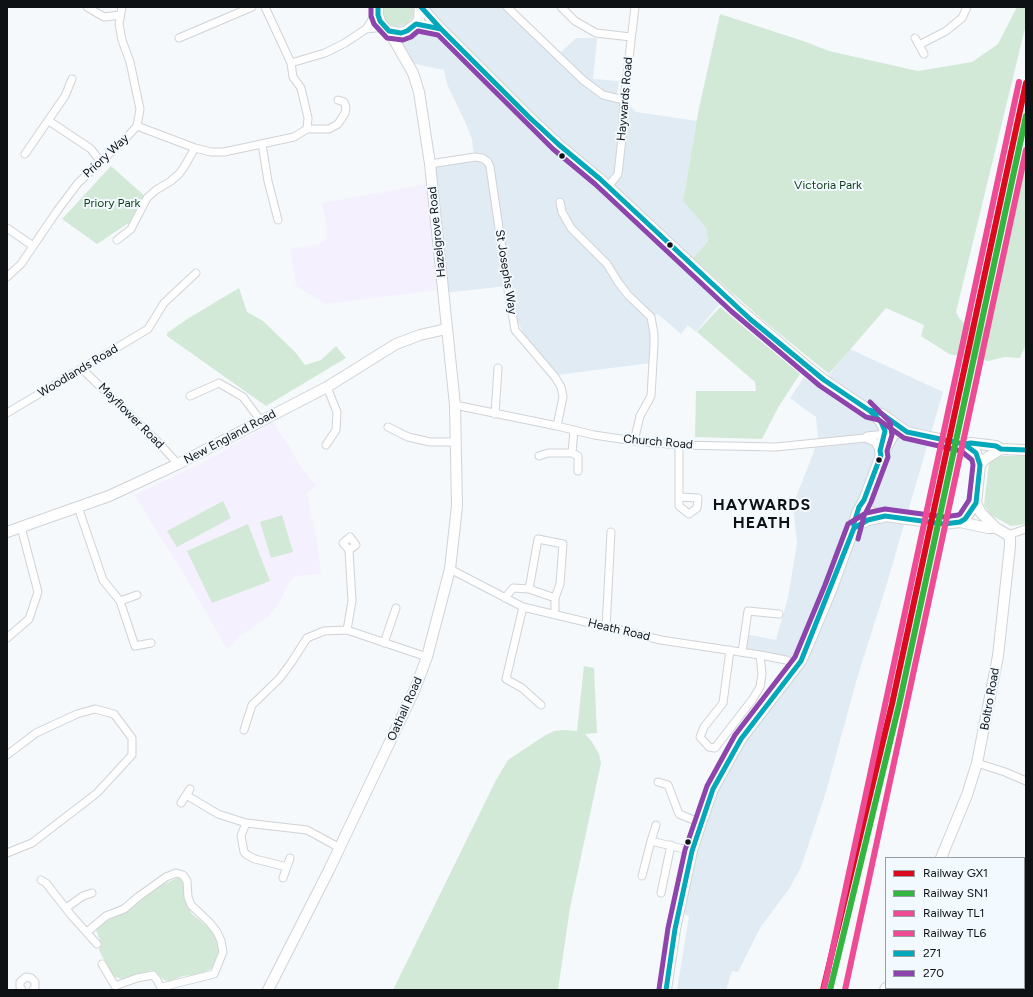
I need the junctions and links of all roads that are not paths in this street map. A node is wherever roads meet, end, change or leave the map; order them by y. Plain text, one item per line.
1 (87, 7) edge
2 (122, 7) edge
3 (252, 7) edge
4 (266, 7) edge
5 (420, 7) edge
6 (507, 7) edge
7 (561, 7) edge
8 (635, 7) edge
9 (967, 7) edge
10 (378, 8) edge
11 (120, 15) junction
12 (416, 24) junction
13 (366, 29) junction
14 (387, 29) junction
15 (441, 29) junction
16 (407, 31) junction
17 (631, 37) junction
18 (179, 38) dead end
19 (915, 38) dead end
20 (919, 46) junction
21 (924, 54) dead end
22 (406, 62) junction
23 (291, 63) junction
24 (72, 79) dead end
25 (338, 100) dead end
26 (624, 100) junction
27 (48, 121) junction
28 (137, 126) junction
29 (307, 129) junction
30 (262, 144) junction
31 (195, 148) junction
32 (25, 154) dead end
33 (100, 161) junction
34 (430, 164) junction
35 (608, 187) junction
36 (560, 202) dead end
37 (278, 220) dead end
38 (7, 228) edge
39 (117, 240) dead end
40 (33, 246) junction
41 (196, 273) dead end
42 (7, 277) edge
43 (446, 329) junction
44 (498, 368) dead end
45 (82, 369) junction
46 (327, 386) junction
47 (190, 396) dead end
48 (455, 405) junction
49 (870, 411) junction
50 (7, 413) edge
51 (495, 414) junction
52 (261, 421) junction
53 (557, 426) junction
54 (388, 427) dead end
55 (574, 430) junction
56 (907, 432) junction
57 (890, 433) junction
58 (865, 438) junction
59 (634, 441) junction
60 (456, 442) junction
61 (964, 444) junction
62 (326, 445) dead end
63 (679, 445) junction
64 (1000, 449) junction
65 (1026, 450) edge
66 (572, 453) junction
67 (880, 453) junction
68 (539, 456) dead end
69 (178, 464) junction
70 (980, 465) junction
71 (578, 471) dead end
72 (680, 497) dead end
73 (864, 500) junction
74 (976, 503) junction
75 (78, 507) junction
76 (885, 516) junction
77 (960, 522) junction
78 (21, 527) junction
79 (854, 528) junction
80 (996, 528) junction
81 (1026, 528) edge
82 (7, 532) edge
83 (610, 532) dead end
84 (1008, 535) junction
85 (349, 550) dead end
86 (450, 570) junction
87 (529, 589) junction
88 (138, 595) dead end
89 (505, 598) junction
90 (555, 598) junction
91 (120, 601) junction
92 (523, 607) junction
93 (396, 608) dead end
94 (779, 614) dead end
95 (555, 615) junction
96 (606, 628) junction
97 (347, 630) junction
98 (7, 638) edge
99 (151, 643) dead end
100 (384, 643) junction
101 (730, 650) junction
102 (742, 652) junction
103 (760, 655) junction
104 (427, 657) junction
105 (797, 665) junction
106 (541, 705) dead end
107 (244, 730) dead end
108 (7, 755) edge
109 (977, 764) junction
110 (1026, 781) edge
111 (658, 782) dead end
112 (181, 803) dead end
113 (246, 823) junction
114 (701, 823) junction
115 (656, 825) dead end
116 (651, 841) junction
117 (671, 845) junction
118 (340, 848) junction
119 (692, 851) junction
120 (7, 853) edge
121 (940, 857) edge
122 (290, 858) dead end
123 (287, 867) junction
124 (642, 876) dead end
125 (284, 878) dead end
126 (41, 880) dead end
127 (92, 892) dead end
128 (661, 893) dead end
129 (66, 908) junction
130 (87, 932) junction
131 (97, 944) dead end
132 (102, 964) dead end
133 (162, 989) edge
134 (22, 990) edge
135 (33, 990) edge
136 (268, 990) edge
137 (666, 990) edge

1 - 11 street
2 - 11 street, Priory Way
3 - 18 street
4 - 23 street
5 - 12 main road
5 - 15 main road
6 - 26 street
7 - 17 street
8 - 17 street, Haywards Road
9 - 20 street
10 - 13 street
10 - 14 main road, Hazelgrove Road
11 - 28 street, Priory Way
12 - 15 main road
12 - 16 main road
13 - 14 street
13 - 23 street
14 - 16 main road
14 - 22 main road, Hazelgrove Road
15 - 35 main road
16 - 22 main road, Hazelgrove Road
17 - 26 street, Haywards Road
19 - 20 street
20 - 21 street
22 - 34 main road, Hazelgrove Road
23 - 29 street
24 - 27 street
25 - 29 street
26 - 35 street, Haywards Road
27 - 32 street
27 - 33 street
28 - 31 street
28 - 33 street, Priory Way
29 - 30 street
30 - 31 street
30 - 37 street
31 - 39 street
33 - 40 street, Priory Way
34 - 43 main road, Hazelgrove Road
34 - 53 street, St Josephs Way
35 - 49 main road
36 - 59 street
38 - 40 street
40 - 42 street, Priory Way
41 - 45 street, Woodlands Road
43 - 46 main road, New England Road
43 - 48 main road, Hazelgrove Road
44 - 51 street
45 - 50 street, Woodlands Road
45 - 69 street, Mayflower Road
46 - 52 main road, New England Road
46 - 62 street
47 - 52 street
48 - 51 street, Church Road
48 - 60 main road, Oathall Road
49 - 56 main road
49 - 57 main road
51 - 53 street, Church Road
52 - 69 main road, New England Road
53 - 55 street, Church Road
54 - 60 street
55 - 59 street, Church Road
55 - 66 street
56 - 57 main road
56 - 61 main road
57 - 58 street, Church Road
57 - 67 main road
58 - 63 street, Church Road
58 - 67 street
59 - 63 street, Church Road
60 - 86 main road, Oathall Road
61 - 64 main road
61 - 70 main road
63 - 72 street
64 - 65 main road
64 - 70 main road
66 - 68 street
66 - 71 street
67 - 73 main road
69 - 75 main road, New England Road
70 - 74 main road
73 - 76 main road
73 - 79 main road
74 - 77 main road
74 - 80 main road
75 - 78 main road, New England Road
75 - 91 street
76 - 77 main road
76 - 79 main road
77 - 80 main road
78 - 82 main road, New England Road
78 - 98 street
79 - 105 main road
80 - 84 main road
81 - 84 street
83 - 96 street
84 - 109 main road, Boltro Road
85 - 97 street
86 - 89 street, Heath Road
86 - 104 main road, Oathall Road
87 - 89 street
87 - 90 street
87 - 90 street
88 - 91 street
89 - 92 street, Heath Road
90 - 95 street
91 - 99 street
92 - 95 street, Heath Road
92 - 106 street
93 - 100 street
94 - 102 street
95 - 96 street, Heath Road
96 - 101 street, Heath Road
97 - 100 street
97 - 107 street
100 - 104 street
101 - 102 street, Heath Road
101 - 103 street
102 - 103 street, Heath Road
103 - 105 street, Heath Road
104 - 118 main road, Oathall Road
105 - 114 main road
108 - 120 street
109 - 110 street
109 - 121 main road, Boltro Road
111 - 114 street
112 - 113 street
113 - 118 street
113 - 123 street
114 - 119 main road
115 - 116 street
116 - 117 street
116 - 124 street
117 - 119 street
117 - 128 street
118 - 136 main road, Oathall Road
119 - 137 main road
122 - 123 street
123 - 125 street
126 - 129 street
127 - 129 street
129 - 130 street
130 - 131 street
130 - 133 street
132 - 133 street
134 - 135 street

